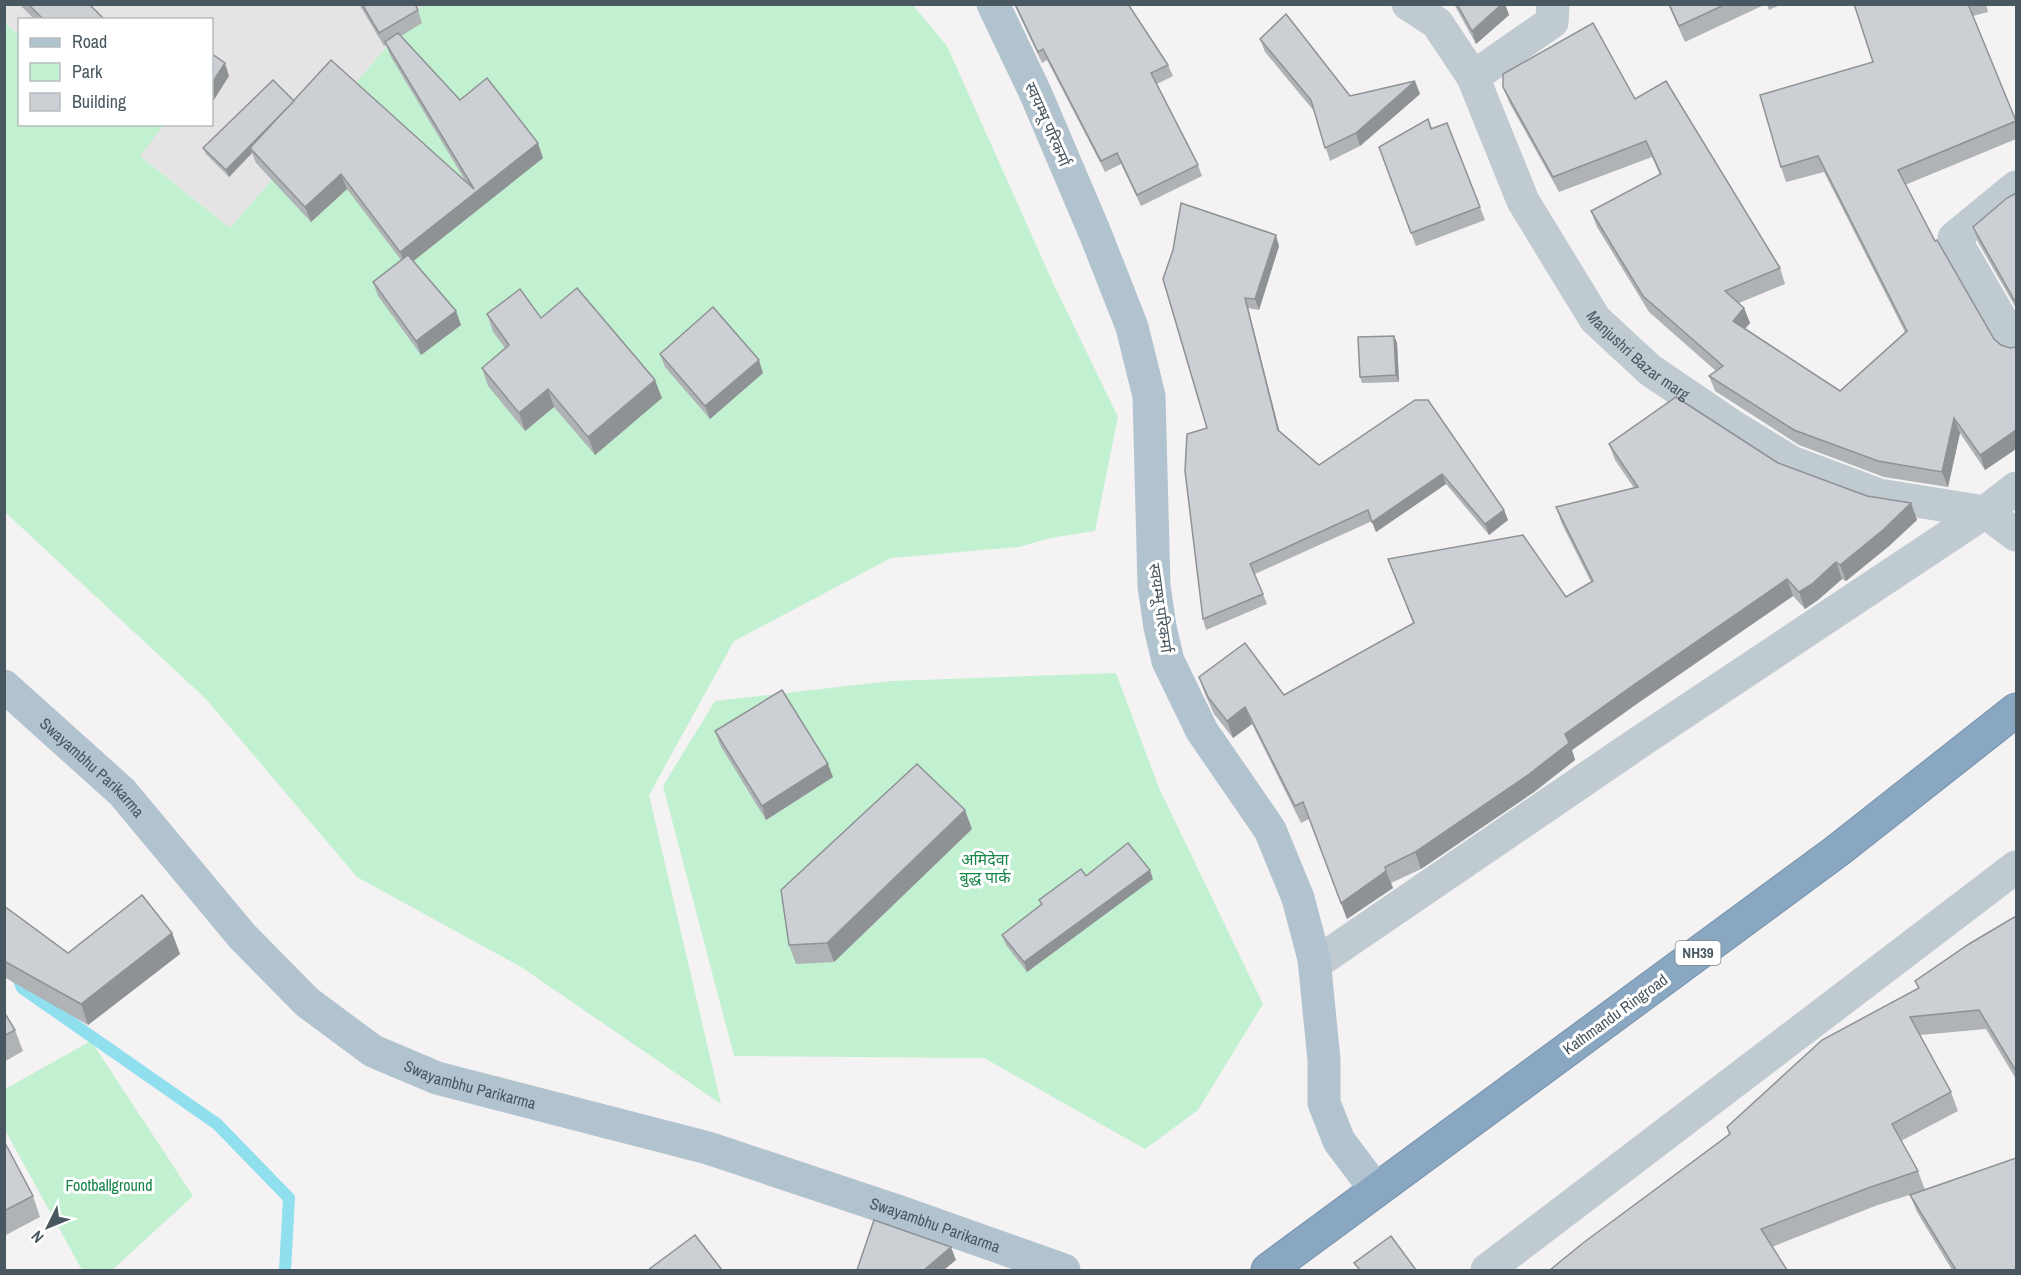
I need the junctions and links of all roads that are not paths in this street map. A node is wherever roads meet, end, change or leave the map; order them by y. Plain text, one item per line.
1 (993, 4) edge
2 (1408, 4) edge
3 (1553, 4) edge
4 (1473, 76) junction
5 (2016, 187) edge
6 (2016, 345) edge
7 (2016, 488) edge
8 (1985, 512) junction
9 (2016, 535) edge
10 (4, 686) edge
11 (2016, 710) edge
12 (2016, 867) edge
13 (1314, 959) junction
14 (1376, 1190) junction
15 (1064, 1270) edge
16 (1268, 1270) edge
17 (1487, 1270) edge

1 - 13 main road, स्वयम्भू परिकर्मा
2 - 4 street, Manjushri Bazar marg
3 - 4 street
4 - 8 street, Manjushri Bazar marg
5 - 6 street
7 - 8 street
8 - 9 street, Manjushri Bazar marg
8 - 13 street
10 - 15 main road, Swayambhu Parikarma
11 - 14 highway, Kathmandu Ringroad / NH39
12 - 17 street
13 - 14 main road, स्वयम्भू परिकर्मा
14 - 16 highway, Kathmandu Ringroad / NH39

